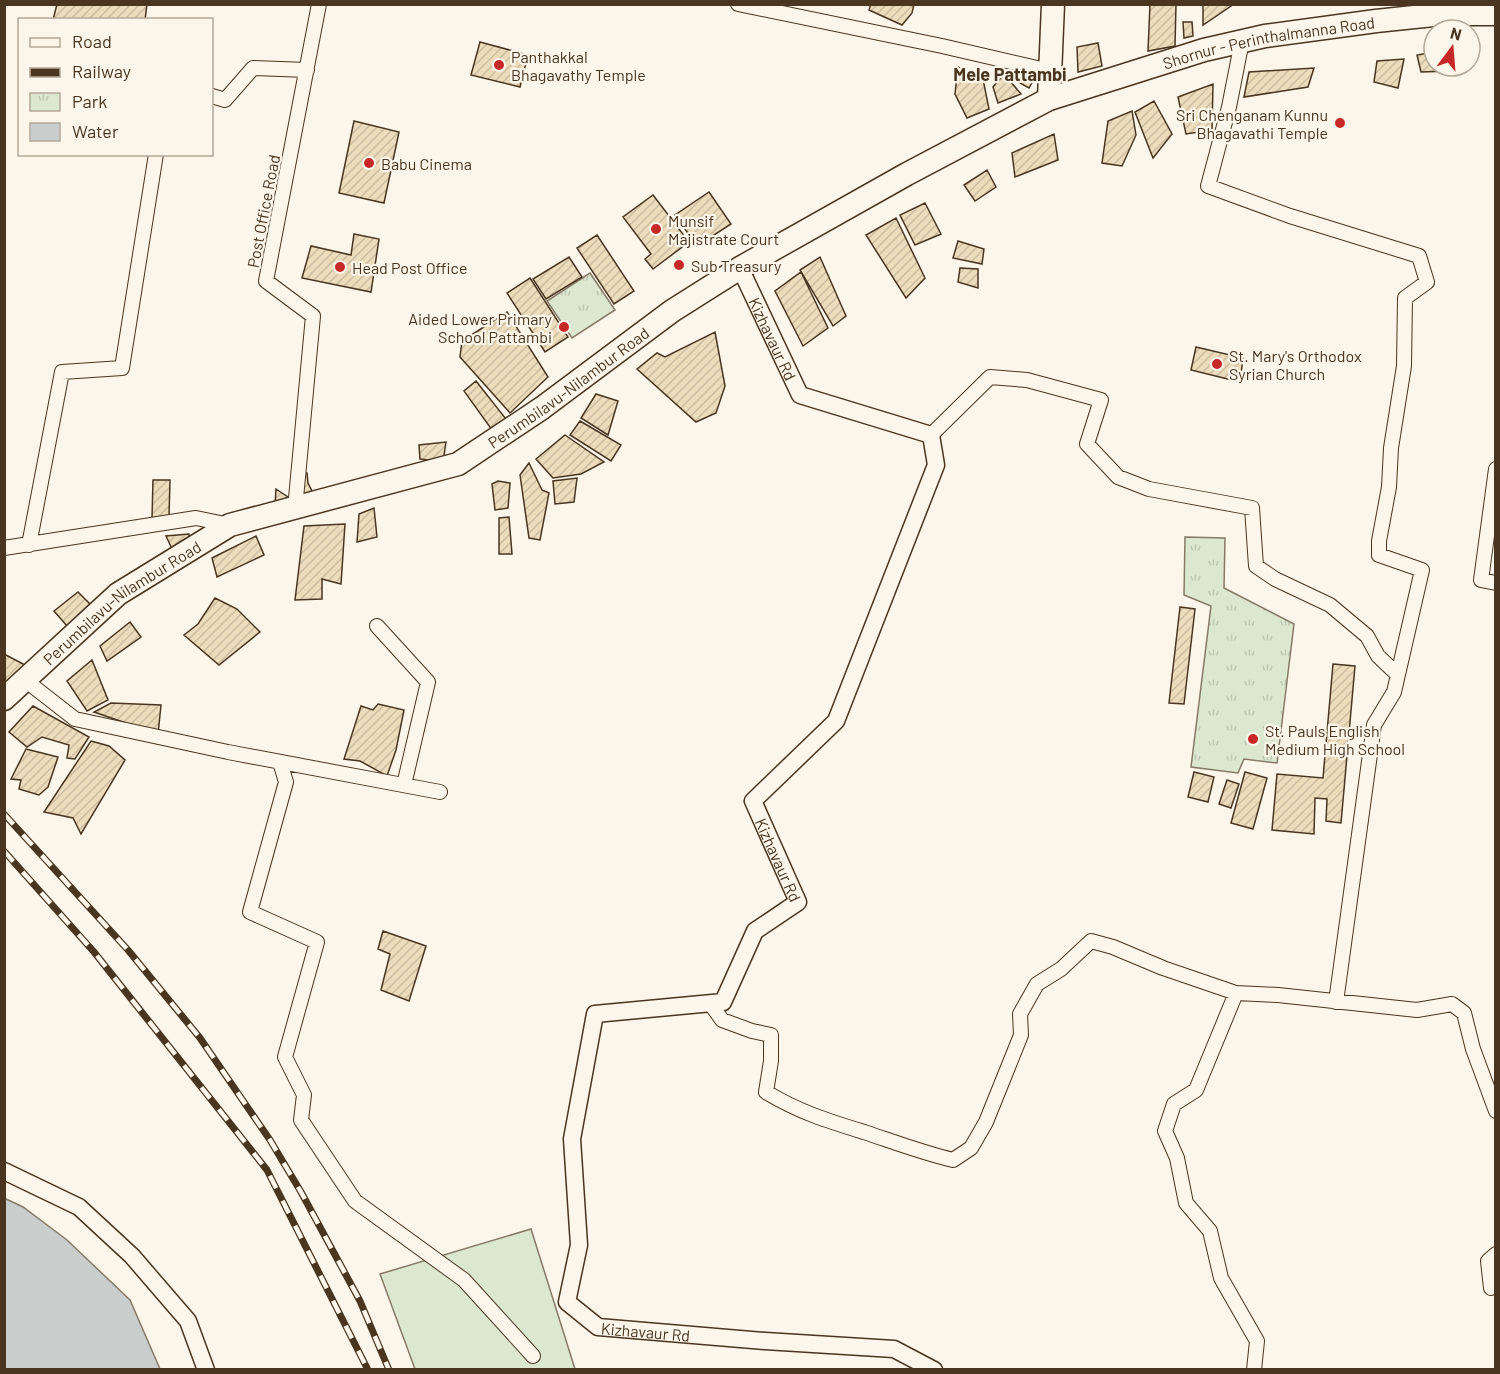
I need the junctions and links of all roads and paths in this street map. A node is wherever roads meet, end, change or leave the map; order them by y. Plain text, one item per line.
1 (319, 4) edge
2 (738, 4) edge
3 (1053, 4) edge
4 (1496, 14) edge
5 (1242, 41) junction
6 (307, 70) junction
7 (1050, 71) junction
8 (213, 96) edge
9 (1049, 99) junction
10 (156, 156) edge
11 (740, 268) junction
12 (931, 435) junction
13 (1496, 469) edge
14 (295, 509) junction
15 (230, 525) junction
16 (29, 545) junction
17 (4, 549) edge
18 (1496, 583) edge
19 (377, 626) dead end
20 (1398, 675) junction
21 (25, 680) junction
22 (4, 699) edge
23 (280, 762) junction
24 (404, 785) junction
25 (440, 792) dead end
26 (1236, 993) junction
27 (1336, 1002) junction
28 (710, 1003) junction
29 (1496, 1111) edge
30 (4, 1171) edge
31 (1496, 1254) edge
32 (1491, 1288) dead end
33 (533, 1356) dead end
34 (206, 1370) edge
35 (934, 1370) edge
36 (1254, 1370) edge

1 - 6 street, Post Office Road
2 - 7 street
3 - 7 main road
4 - 5 main road, Shornur - Perinthalmanna Road
5 - 9 main road, Shornur - Perinthalmanna Road
5 - 20 street
6 - 8 street
6 - 14 street, Post Office Road
7 - 9 main road
9 - 11 main road, Perumbilavu-Nilambur Road
10 - 16 street
11 - 12 street, Kizhavaur Rd
11 - 14 main road, Perumbilavu-Nilambur Road
12 - 20 street
12 - 28 street, Kizhavaur Rd
13 - 18 street
14 - 15 main road, Perumbilavu-Nilambur Road
15 - 16 street
15 - 21 main road, Perumbilavu-Nilambur Road
16 - 17 street
19 - 24 street
20 - 27 street
21 - 22 main road, Perumbilavu-Nilambur Road
21 - 23 street
23 - 24 street
23 - 33 street
24 - 25 street
26 - 27 street
26 - 28 street
26 - 36 street
27 - 29 street
28 - 35 street, Kizhavaur Rd
30 - 34 street
31 - 32 street

